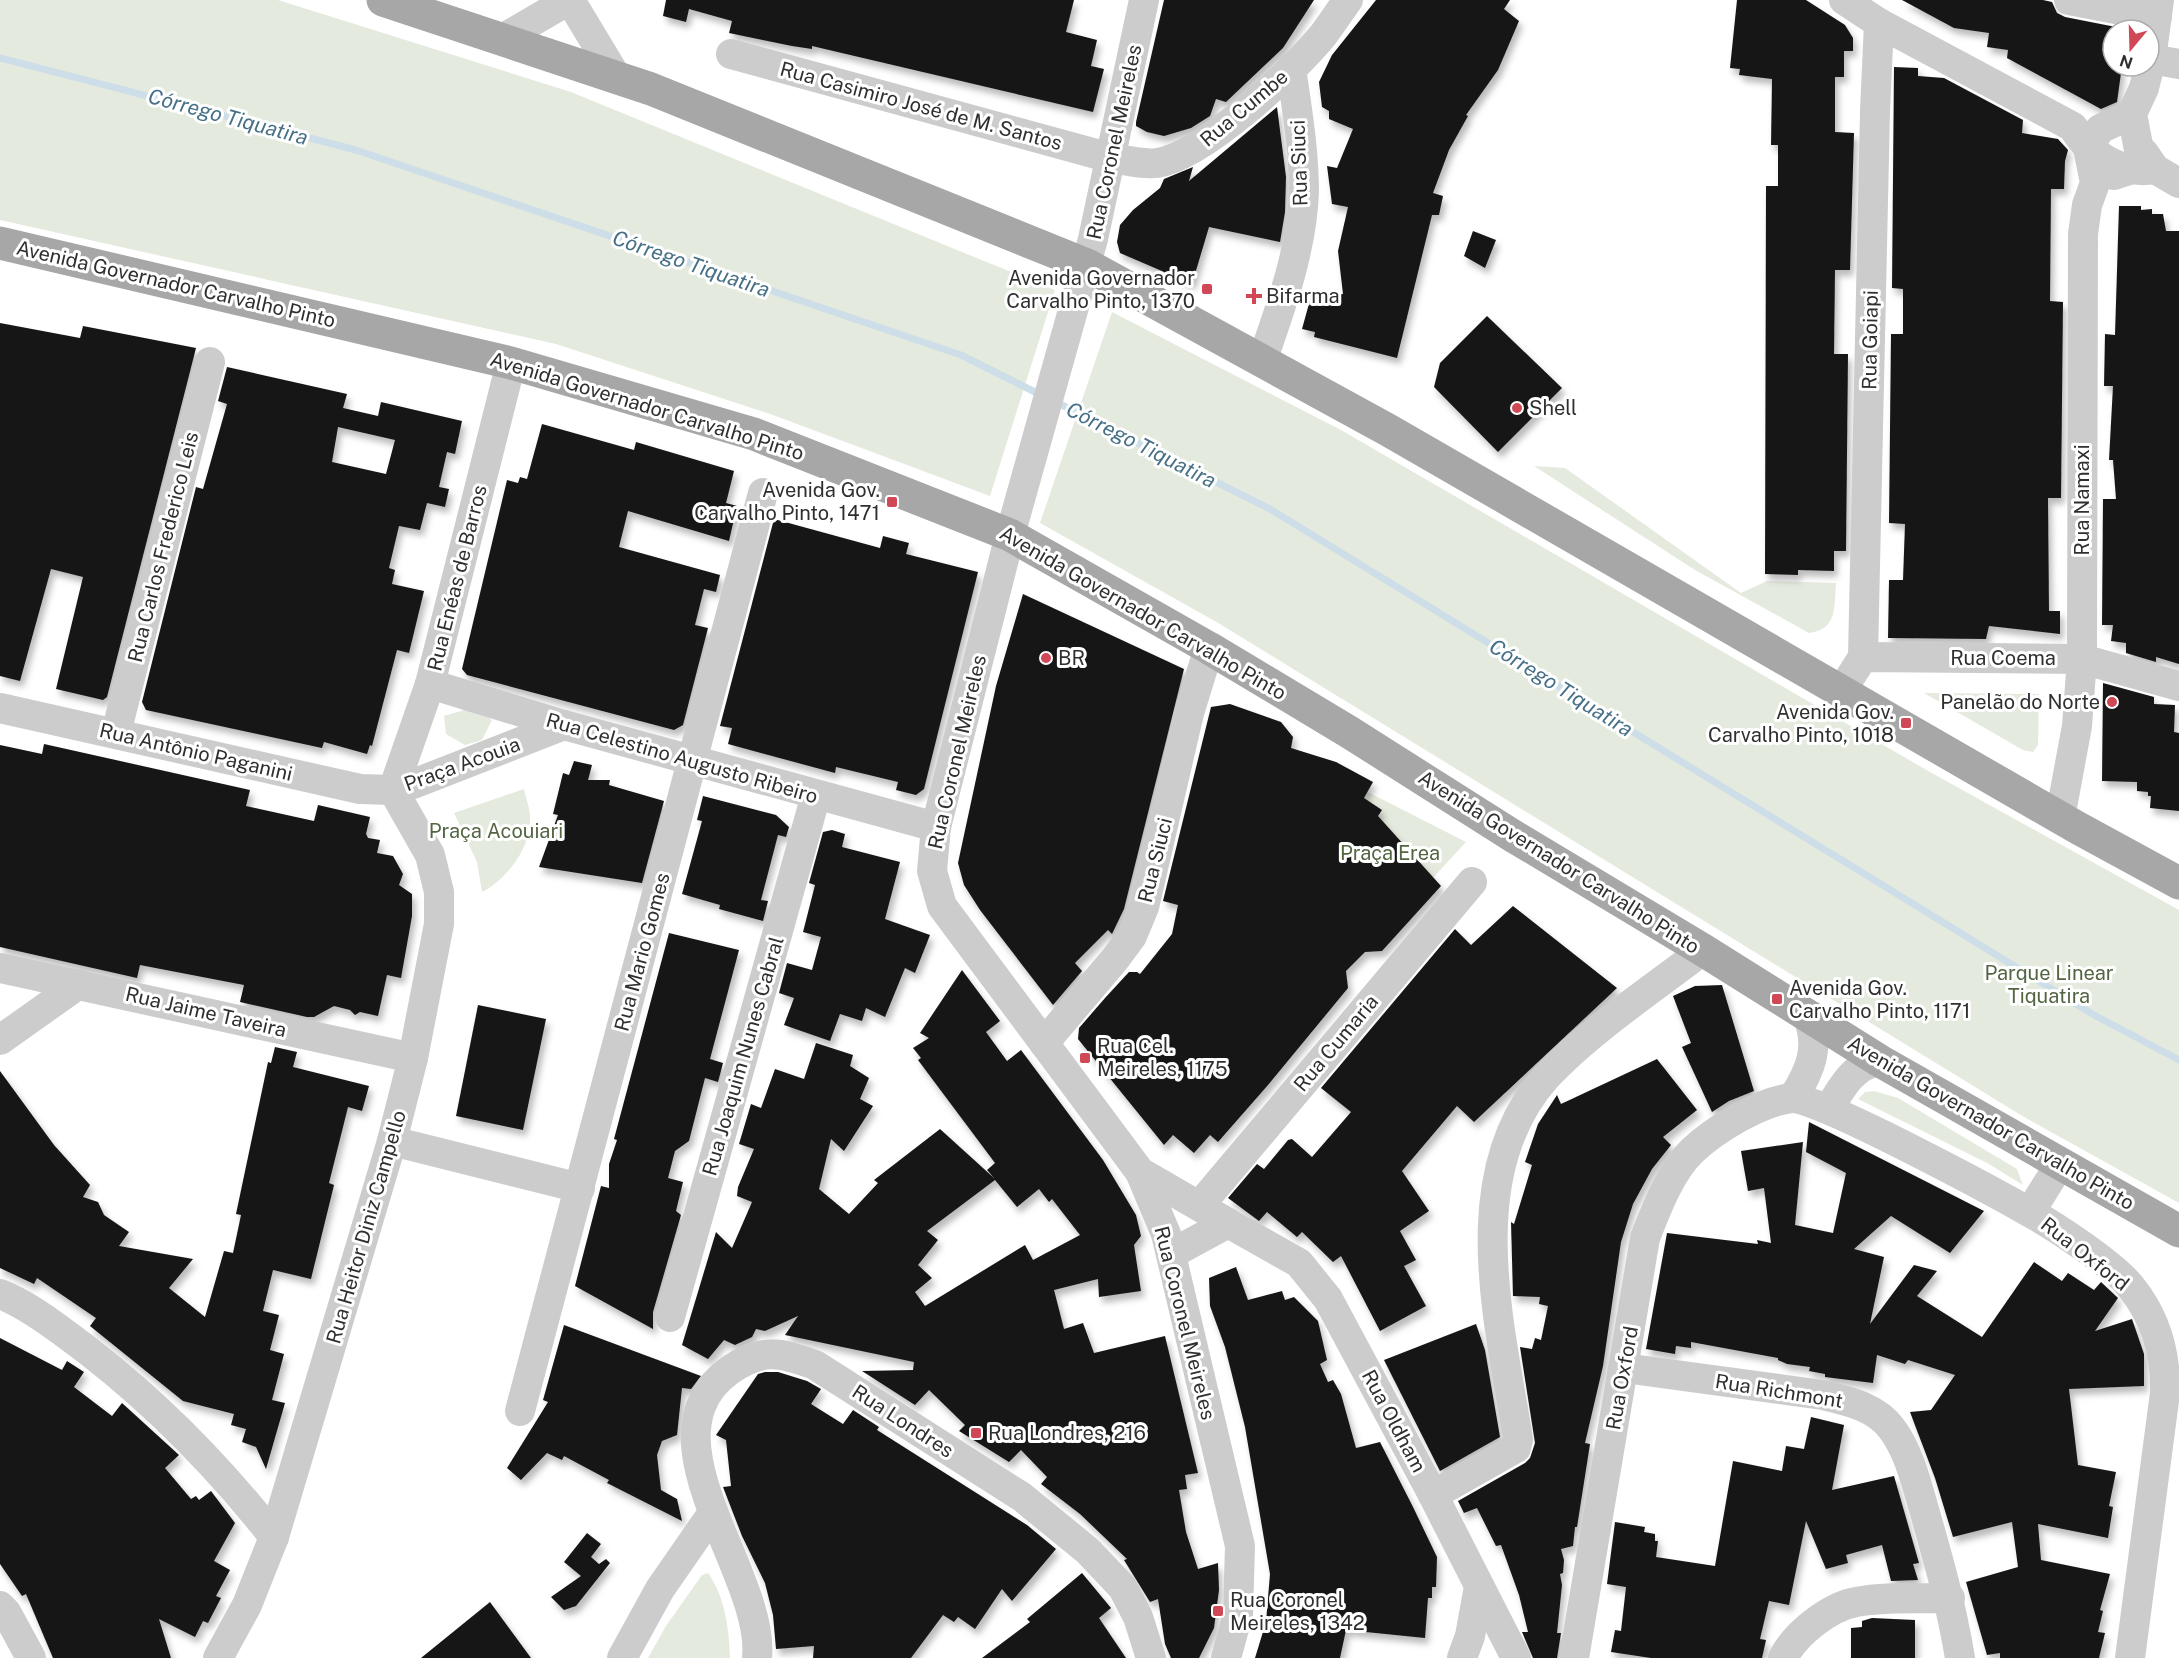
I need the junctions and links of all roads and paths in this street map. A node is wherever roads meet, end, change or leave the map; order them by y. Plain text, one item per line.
1 (383, 0) edge
2 (569, 0) edge
3 (1144, 0) edge
4 (1348, 0) edge
5 (1844, 0) edge
6 (2068, 0) edge
7 (2158, 9) edge
8 (1879, 23) junction
9 (502, 39) junction
10 (731, 54) dead end
11 (2165, 62) edge
12 (1291, 68) junction
13 (617, 78) junction
14 (2132, 114) junction
15 (2087, 135) junction
16 (1111, 158) junction
17 (2151, 168) edge
18 (2095, 183) junction
19 (5, 250) edge
20 (1087, 265) junction
21 (1262, 361) junction
22 (210, 362) dead end
23 (511, 363) junction
24 (763, 493) dead end
25 (1010, 535) junction
26 (1209, 648) junction
27 (1863, 657) junction
28 (2082, 659) junction
29 (430, 684) junction
30 (2179, 686) edge
31 (1842, 690) junction
32 (0, 708) edge
33 (564, 725) junction
34 (116, 733) junction
35 (693, 761) junction
36 (393, 790) junction
37 (816, 795) junction
38 (2060, 818) junction
39 (936, 827) junction
40 (1472, 882) dead end
41 (2179, 883) edge
42 (1703, 950) junction
43 (0, 968) edge
44 (79, 984) junction
45 (1807, 1016) junction
46 (0, 1040) edge
47 (1044, 1043) junction
48 (412, 1058) junction
49 (1880, 1061) junction
50 (1792, 1098) junction
51 (1829, 1109) junction
52 (392, 1141) junction
53 (2060, 1164) junction
54 (1140, 1172) junction
55 (580, 1188) junction
56 (1200, 1205) junction
57 (2030, 1212) junction
58 (1228, 1223) junction
59 (2179, 1231) edge
60 (1171, 1254) junction
61 (0, 1294) edge
62 (670, 1317) dead end
63 (1624, 1368) junction
64 (520, 1411) dead end
65 (1433, 1495) junction
66 (712, 1514) junction
67 (274, 1537) junction
68 (1479, 1587) junction
69 (1950, 1598) junction
70 (0, 1606) edge
71 (31, 1658) edge
72 (218, 1658) edge
73 (622, 1658) edge
74 (757, 1658) edge
75 (1151, 1658) edge
76 (1226, 1658) edge
77 (1462, 1658) edge
78 (1516, 1658) edge
79 (1574, 1658) edge
80 (1783, 1658) edge
81 (1960, 1658) edge
82 (2130, 1658) edge

1 - 9 main road
2 - 9 street
2 - 13 street
3 - 16 street, Rua Coronel Meireles
4 - 12 street, Rua Cumbe
5 - 8 street
6 - 7 street
7 - 11 street
8 - 15 street
8 - 27 street, Rua Goiapi
9 - 13 main road
10 - 16 street, Rua Casimiro José de M. Santos
11 - 14 street
12 - 16 street, Rua Cumbe
12 - 21 street, Rua Siuci
13 - 20 main road
14 - 15 street
14 - 17 street
15 - 17 street
15 - 18 street, Rua Namaxi
16 - 20 street, Rua Coronel Meireles
17 - 18 street
18 - 28 street, Rua Namaxi
19 - 23 main road, Avenida Governador Carvalho Pinto
20 - 21 main road
20 - 25 street, Rua Coronel Meireles
21 - 31 main road
22 - 34 street, Rua Carlos Frederico Leis
23 - 25 main road, Avenida Governador Carvalho Pinto
23 - 29 street, Rua Enéas de Barros
24 - 35 street, Rua Mario Gomes
25 - 26 main road, Avenida Governador Carvalho Pinto
25 - 39 street, Rua Coronel Meireles
26 - 42 main road, Avenida Governador Carvalho Pinto
26 - 47 street, Rua Siuci
27 - 28 street, Rua Coema
27 - 31 street
28 - 30 street, Rua Coema
28 - 38 street, Rua Namaxi
29 - 33 street, Rua Celestino Augusto Ribeiro
29 - 36 street, Rua Enéas de Barros
31 - 38 main road
32 - 34 street, Rua Antônio Paganini
33 - 35 street, Rua Celestino Augusto Ribeiro
33 - 36 street, Praça Acouia
34 - 36 street, Rua Antônio Paganini
35 - 37 street, Rua Celestino Augusto Ribeiro
35 - 55 street, Rua Mario Gomes
36 - 48 street, Rua Heitor Diniz Campello
37 - 39 street, Rua Celestino Augusto Ribeiro
37 - 62 street, Rua Joaquim Nunes Cabral
38 - 41 main road
39 - 47 street, Rua Coronel Meireles
40 - 56 street, Rua Cumaria
42 - 45 main road, Avenida Governador Carvalho Pinto
42 - 65 street
43 - 44 street, Rua Jaime Taveira
44 - 46 street
44 - 48 street, Rua Jaime Taveira
45 - 49 main road, Avenida Governador Carvalho Pinto
45 - 50 street
47 - 54 street, Rua Coronel Meireles
48 - 52 street, Rua Heitor Diniz Campello
49 - 51 street
49 - 53 main road, Avenida Governador Carvalho Pinto
50 - 51 street, Rua Oxford
50 - 63 street, Rua Oxford
51 - 57 street, Rua Oxford
52 - 55 street
52 - 67 street, Rua Heitor Diniz Campello
53 - 57 street
53 - 59 main road, Avenida Governador Carvalho Pinto
54 - 56 street, Rua Oldham
54 - 60 street, Rua Coronel Meireles
55 - 64 street, Rua Mario Gomes
56 - 58 street, Rua Oldham
57 - 82 street, Rua Oxford
58 - 60 street
58 - 65 street, Rua Oldham
60 - 76 street, Rua Coronel Meireles
61 - 67 street
63 - 69 street, Rua Richmont
63 - 79 street, Rua Oxford
65 - 68 street, Rua Oldham
66 - 73 street
66 - 74 street, Rua Londres
66 - 75 street, Rua Londres
67 - 72 street, Rua Heitor Diniz Campello
68 - 77 street
68 - 78 street, Rua Oldham
69 - 80 street
69 - 81 street
70 - 71 street

